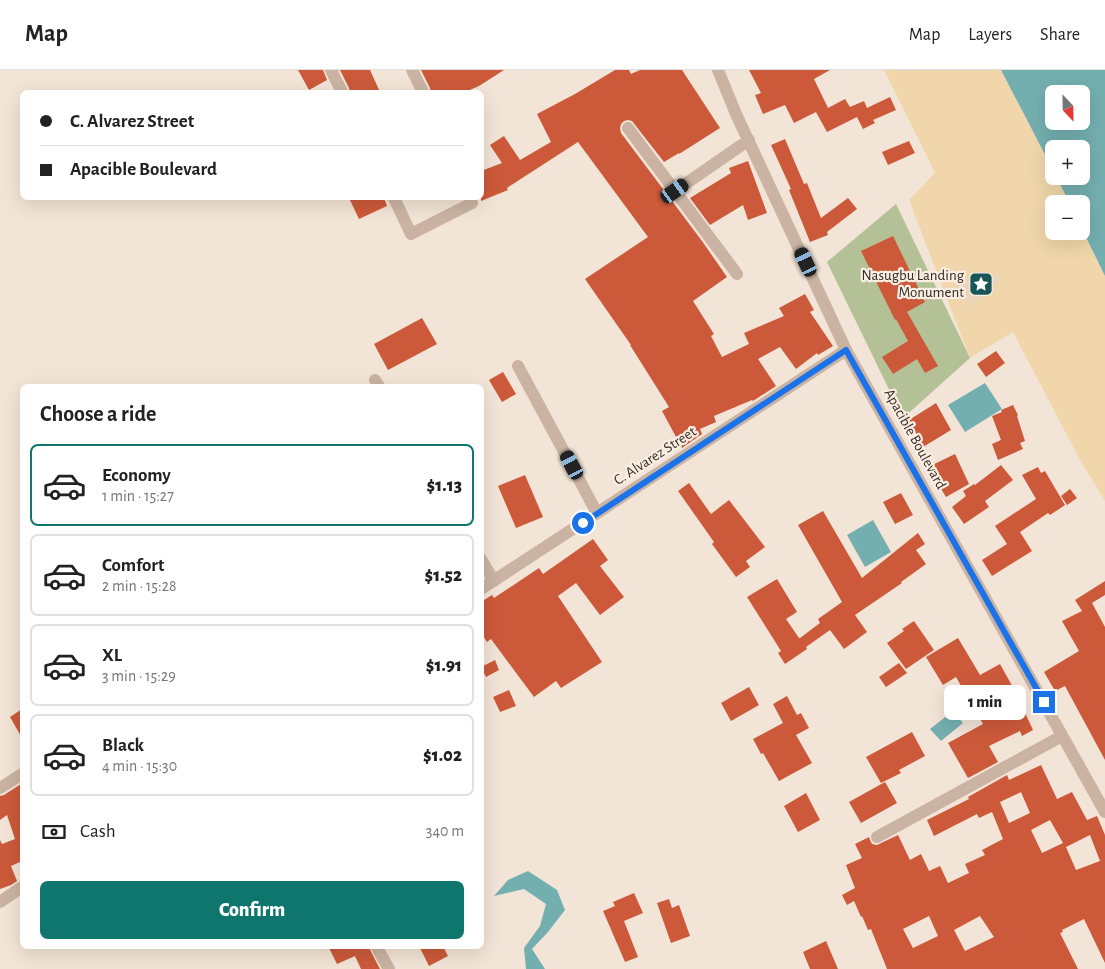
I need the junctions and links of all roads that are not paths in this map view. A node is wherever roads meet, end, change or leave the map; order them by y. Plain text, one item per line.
1 (331, 70) edge
2 (412, 70) edge
3 (718, 70) edge
4 (341, 90) edge
5 (421, 90) edge
6 (628, 128) dead end
7 (749, 140) junction
8 (675, 191) junction
9 (395, 200) edge
10 (471, 200) edge
11 (737, 274) dead end
12 (846, 350) junction
13 (518, 366) dead end
14 (597, 513) junction
15 (484, 564) edge
16 (494, 580) junction
17 (484, 587) edge
18 (1062, 736) junction
19 (20, 775) edge
20 (0, 788) edge
21 (1105, 812) edge
22 (877, 837) dead end
23 (20, 888) edge
24 (0, 902) edge
25 (378, 949) edge
26 (389, 969) edge

1 - 4 street
2 - 5 street
3 - 7 street, Apacible Boulevard
6 - 8 street
7 - 8 street
7 - 12 street, Apacible Boulevard
8 - 11 street
9 - 10 street
12 - 14 street, C. Alvarez Street
12 - 18 street, Apacible Boulevard
13 - 14 street
14 - 16 street, C. Alvarez Street
15 - 16 street
16 - 17 street, C. Alvarez Street
18 - 21 street, Apacible Boulevard
18 - 22 street
19 - 20 street
23 - 24 street
25 - 26 street

